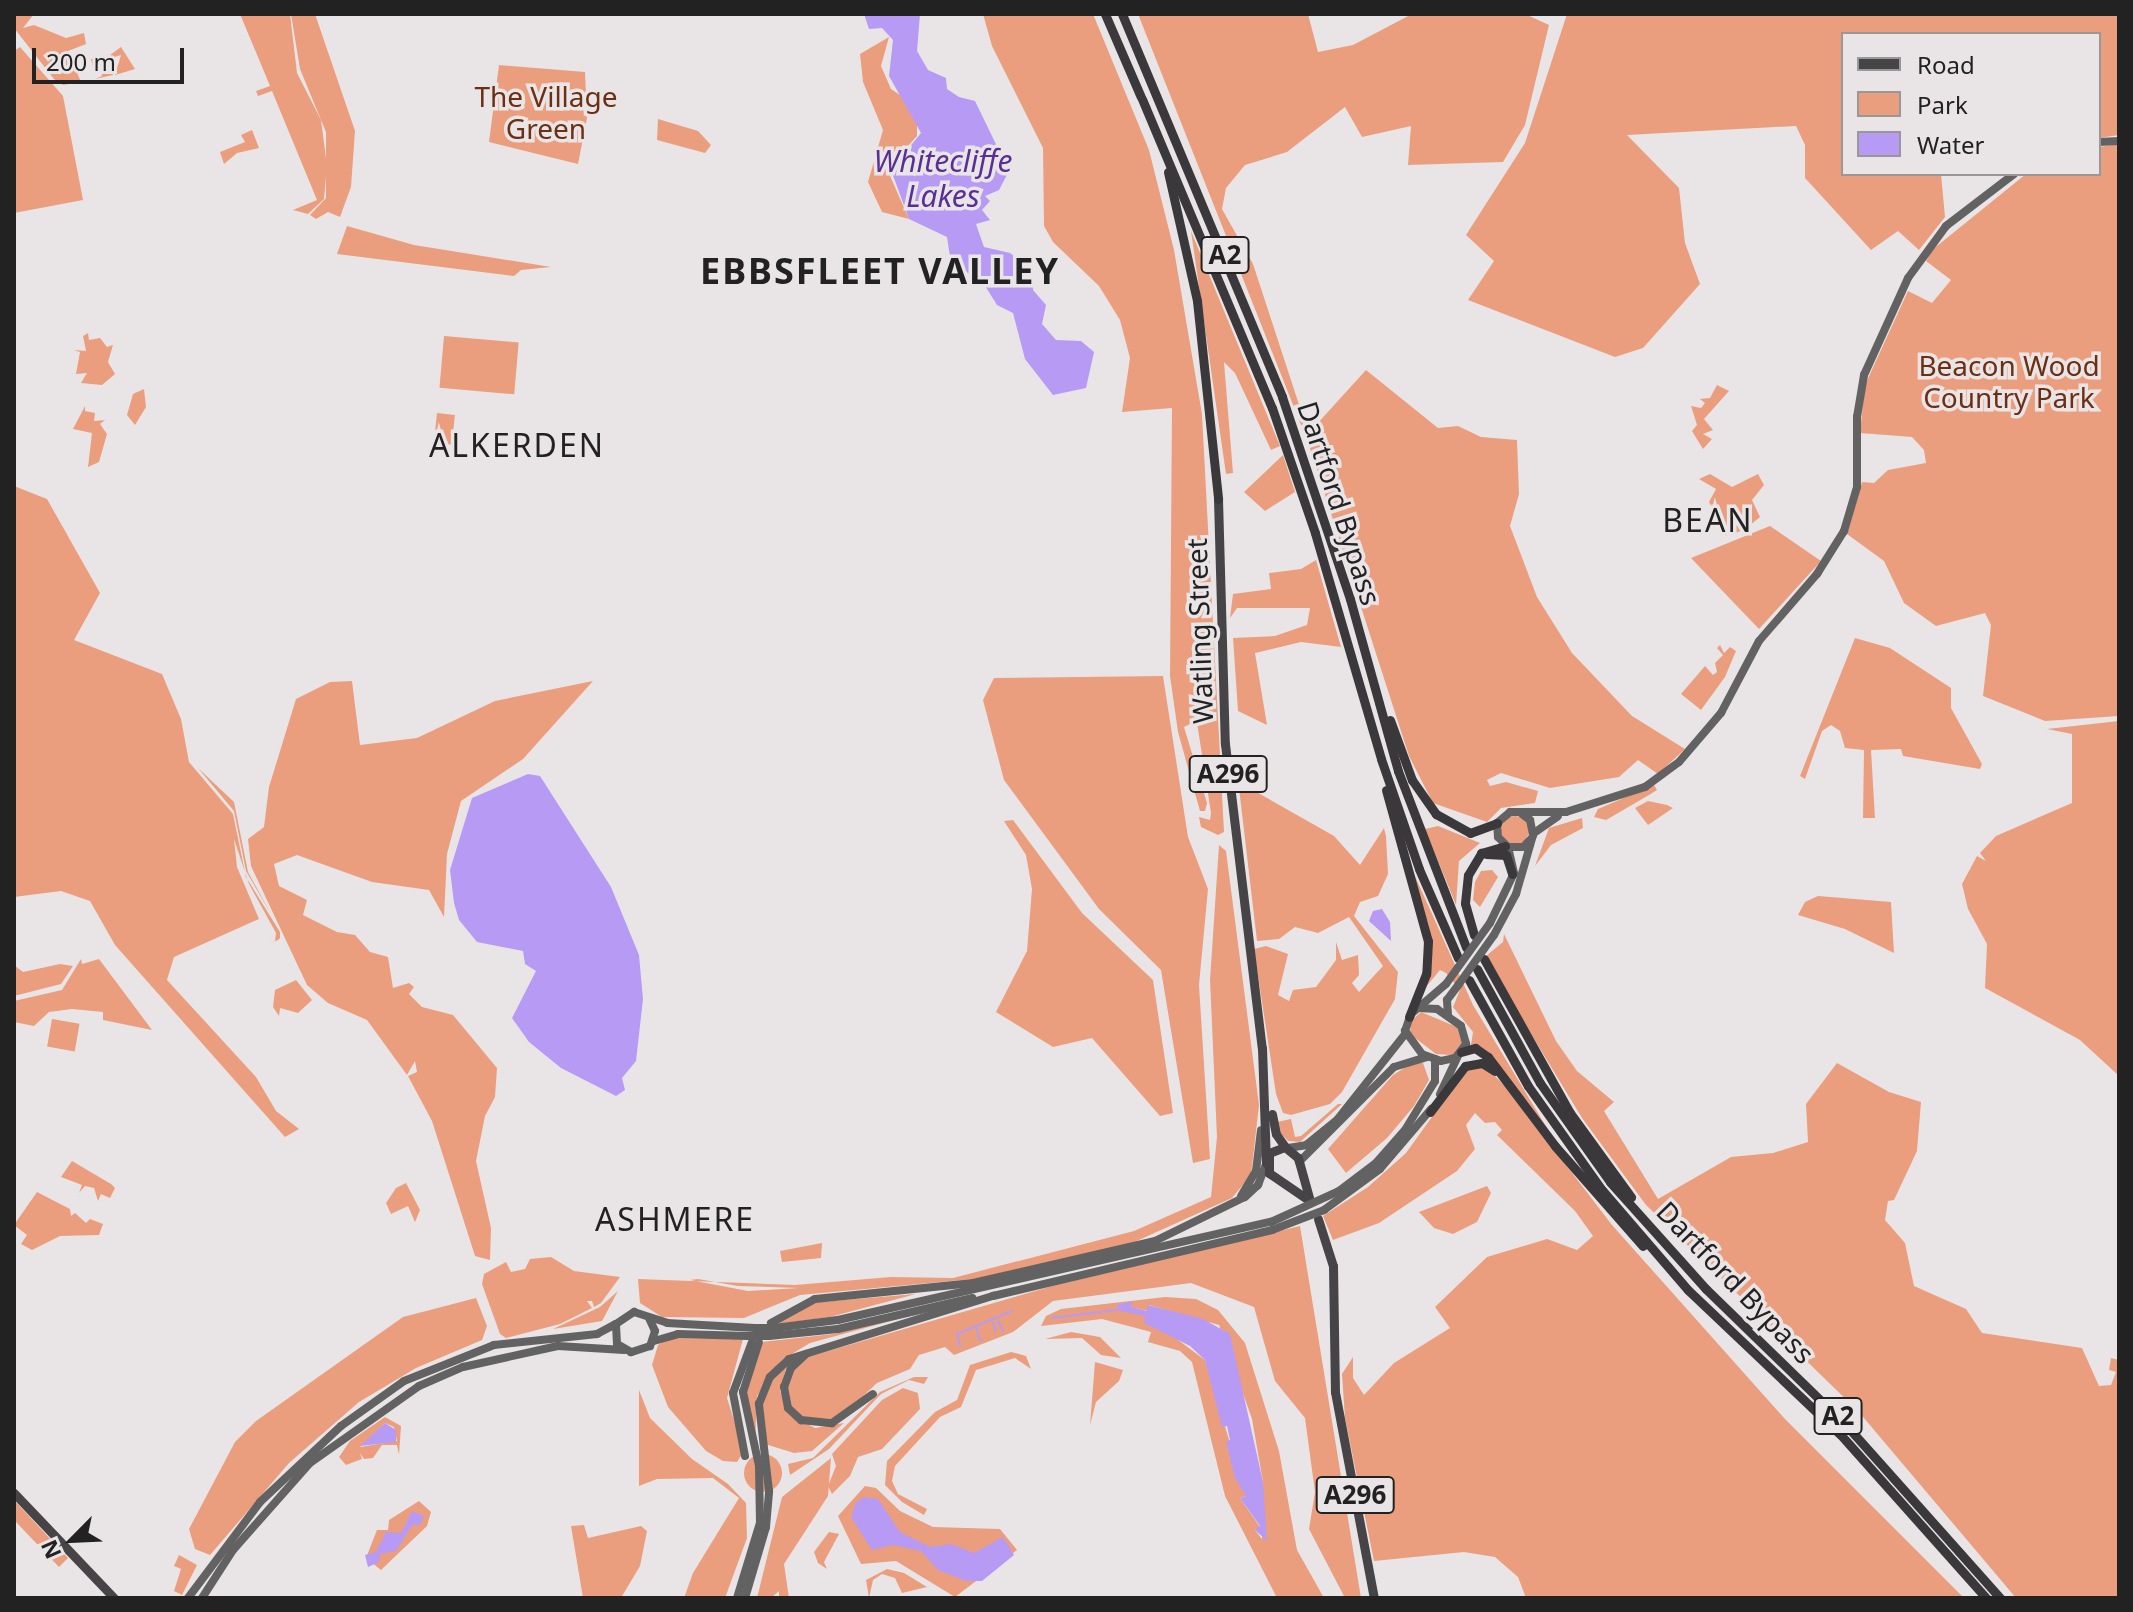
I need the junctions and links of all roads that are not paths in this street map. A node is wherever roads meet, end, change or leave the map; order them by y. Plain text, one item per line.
1 (1105, 14) edge
2 (1122, 14) edge
3 (1141, 96) junction
4 (2011, 176) edge
5 (1218, 499) joint
6 (1350, 599) junction
7 (1381, 759) junction
8 (1518, 811) junction
9 (1566, 812) junction
10 (1497, 823) junction
11 (1532, 837) junction
12 (1506, 846) junction
13 (1477, 860) junction
14 (1512, 874) junction
15 (1474, 935) dead end
16 (1466, 947) dead end
17 (1458, 958) dead end
18 (1484, 959) dead end
19 (1477, 969) dead end
20 (1464, 982) junction
21 (1419, 1008) junction
22 (1448, 1016) junction
23 (1409, 1017) junction
24 (1406, 1033) junction
25 (1262, 1048) junction
26 (1460, 1054) junction
27 (1435, 1059) junction
28 (1501, 1075) junction
29 (1430, 1112) junction
30 (1287, 1148) junction
31 (1266, 1163) junction
32 (1299, 1164) junction
33 (1283, 1181) junction
34 (1342, 1194) junction
35 (1241, 1197) junction
36 (1318, 1219) dead end
37 (1271, 1226) junction
38 (1665, 1245) junction
39 (1688, 1290) junction
40 (993, 1296) junction
41 (649, 1318) junction
42 (616, 1324) junction
43 (773, 1326) junction
44 (753, 1340) junction
45 (654, 1341) junction
46 (494, 1345) junction
47 (821, 1346) junction
48 (624, 1350) junction
49 (526, 1352) junction
50 (873, 1394) dead end
51 (745, 1456) dead end
52 (14, 1493) edge
53 (756, 1556) junction
54 (114, 1598) edge
55 (188, 1598) edge
56 (202, 1598) edge
57 (737, 1598) edge
58 (745, 1598) edge
59 (1374, 1598) edge
60 (1986, 1598) edge
61 (2000, 1598) edge

1 - 3 highway, A2
2 - 6 highway, Dartford Bypass / A2
3 - 5 highway, A2
3 - 7 highway, Dartford Bypass / A2
4 - 9 main road
5 - 25 main road, Watling Street / A296
6 - 10 highway
6 - 16 highway, Dartford Bypass / A2
7 - 17 highway, Dartford Bypass / A2
7 - 23 highway
8 - 9 main road
8 - 10 main road
8 - 11 main road
9 - 11 main road
10 - 12 main road
11 - 12 main road
11 - 20 main road, bridge
12 - 13 highway
12 - 14 main road
13 - 14 highway
13 - 15 highway
14 - 21 main road, bridge
18 - 38 highway, A2
19 - 38 highway, Dartford Bypass / A2
20 - 22 main road
20 - 39 highway, Dartford Bypass / A2
21 - 22 main road
21 - 23 main road
22 - 26 main road
23 - 24 main road
24 - 27 main road
24 - 30 main road
25 - 30 main road, Watling Street / A296
25 - 31 main road, Watling Street / A296
25 - 35 main road
26 - 27 main road
26 - 28 highway
26 - 29 main road
27 - 32 main road
27 - 34 main road
28 - 29 highway
28 - 39 highway
29 - 34 main road
30 - 31 main road
30 - 32 main road
31 - 33 main road
31 - 35 main road
32 - 33 main road
32 - 33 main road
34 - 37 main road, bridge
35 - 43 main road
36 - 59 main road, A296
37 - 40 main road
37 - 43 main road
38 - 61 highway, Dartford Bypass / A2
39 - 60 highway, Dartford Bypass / A2
40 - 43 main road
40 - 47 main road
41 - 42 main road
41 - 43 main road, bridge
41 - 45 main road
42 - 46 main road
42 - 48 main road
43 - 44 main road, bridge
44 - 45 main road
44 - 51 main road
44 - 53 main road
45 - 48 main road
46 - 49 main road
46 - 55 main road
47 - 50 main road
47 - 53 main road
48 - 49 main road
49 - 56 main road
52 - 54 main road
53 - 57 main road
53 - 58 main road

